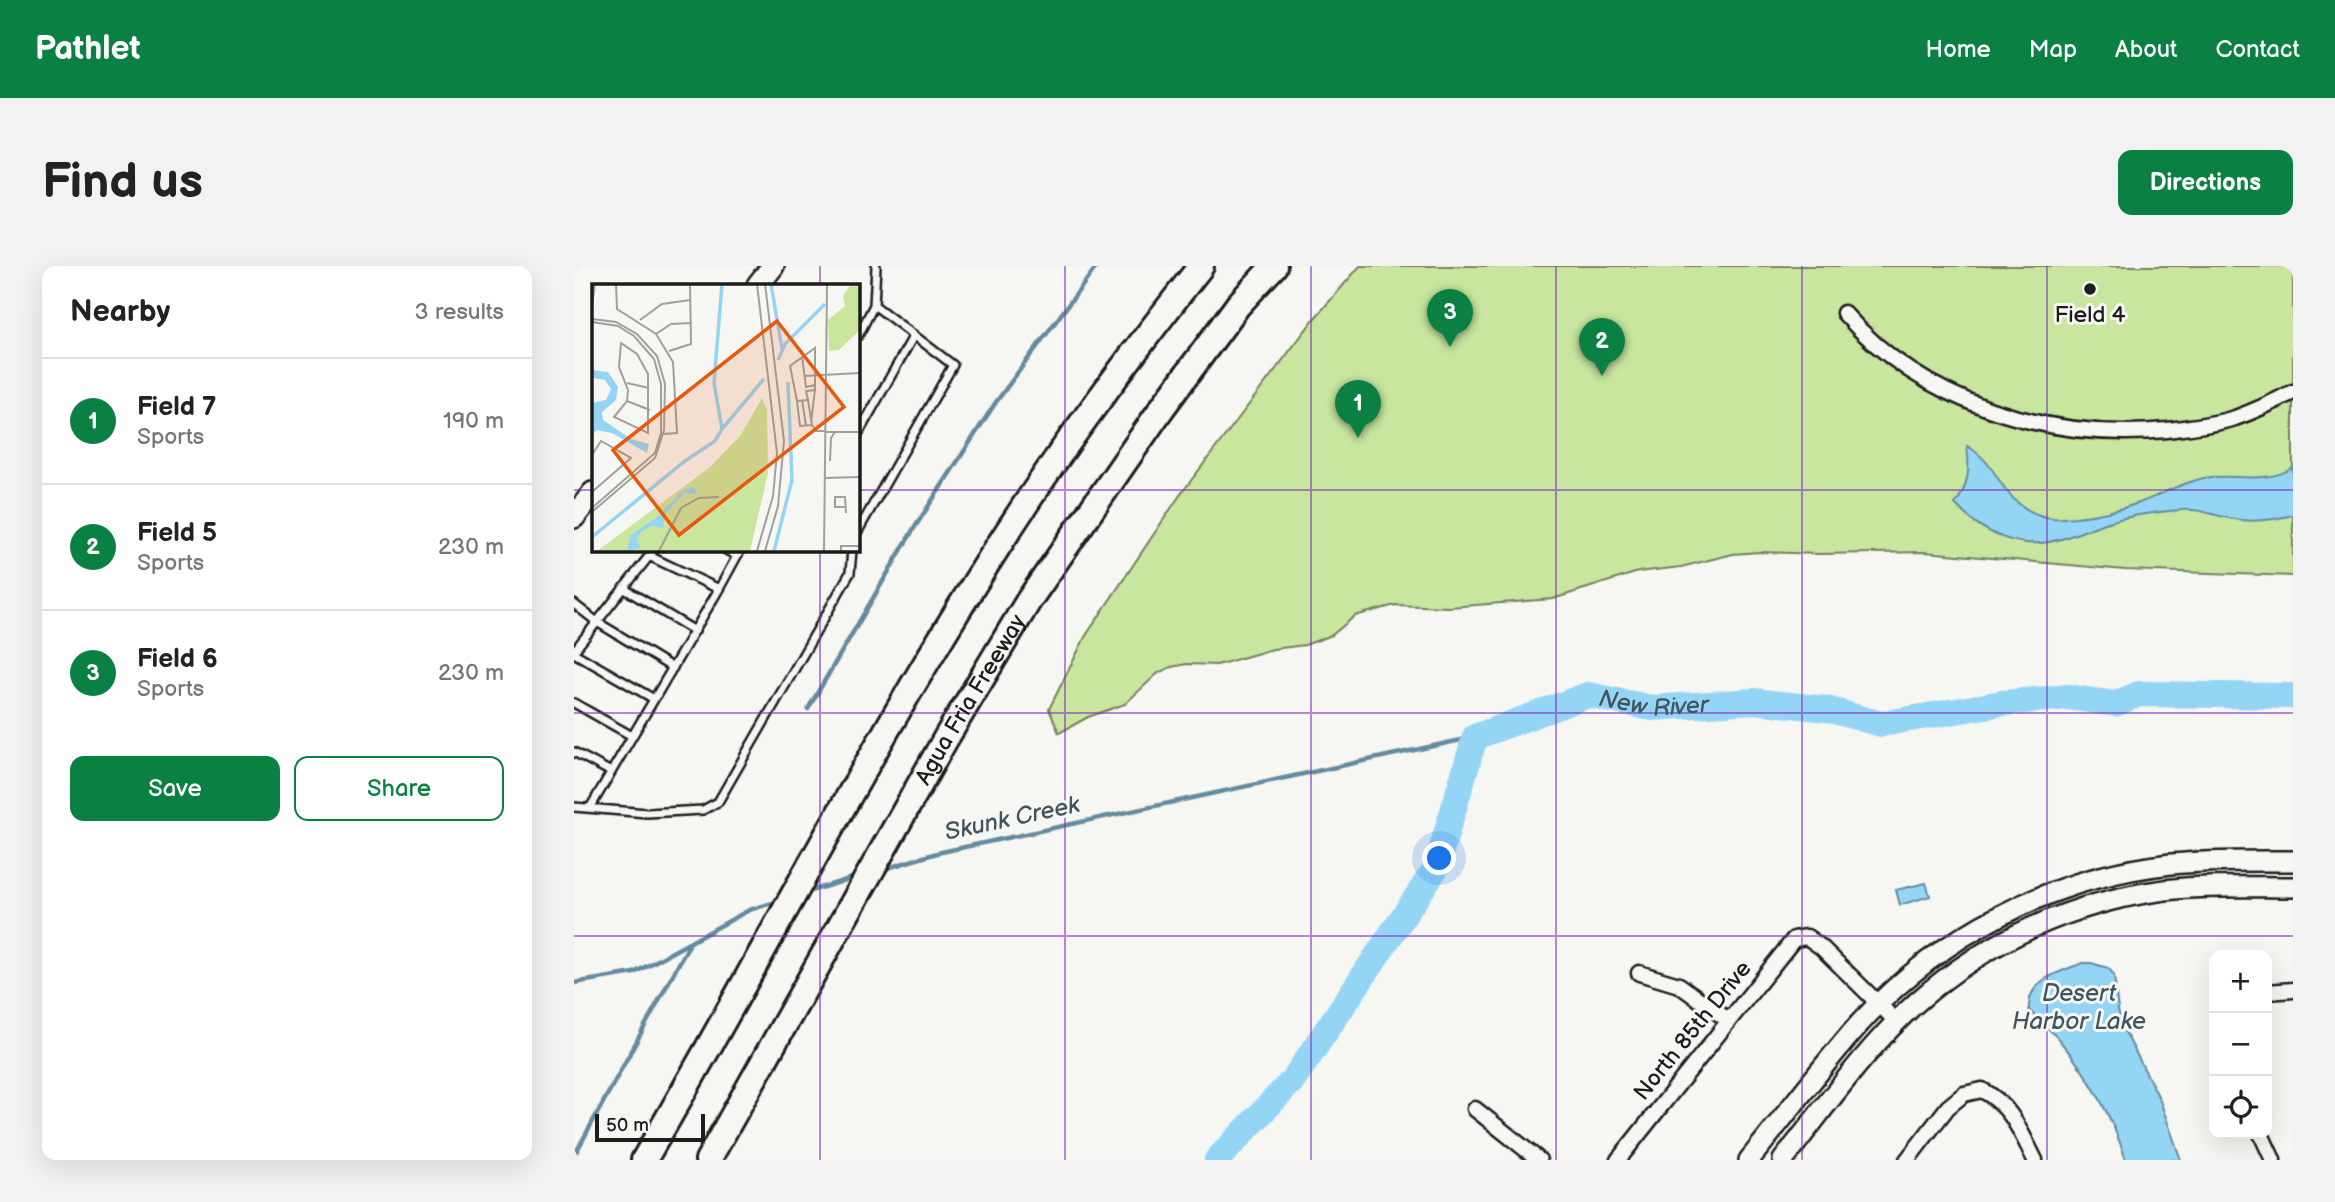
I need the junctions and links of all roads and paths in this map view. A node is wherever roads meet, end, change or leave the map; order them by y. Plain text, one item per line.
1 (773, 266) edge
2 (876, 266) edge
3 (1202, 266) edge
4 (1273, 266) edge
5 (759, 284) edge
6 (874, 305) junction
7 (1844, 313) dead end
8 (859, 331) edge
9 (914, 335) junction
10 (2293, 392) edge
11 (859, 432) edge
12 (592, 494) edge
13 (574, 517) edge
14 (859, 529) edge
15 (852, 551) edge
16 (651, 553) edge
17 (739, 553) edge
18 (623, 588) junction
19 (719, 589) junction
20 (574, 604) edge
21 (597, 622) junction
22 (695, 631) junction
23 (574, 652) edge
24 (673, 668) junction
25 (654, 699) junction
26 (574, 703) edge
27 (632, 736) junction
28 (574, 752) edge
29 (611, 772) junction
30 (574, 807) edge
31 (590, 808) junction
32 (2293, 861) edge
33 (2293, 887) edge
34 (1639, 973) dead end
35 (2293, 990) edge
36 (2272, 992) edge
37 (1880, 1004) junction
38 (1728, 1020) junction
39 (1897, 1022) junction
40 (1475, 1109) dead end
41 (2264, 1139) edge
42 (644, 1160) edge
43 (708, 1160) edge
44 (1539, 1160) edge
45 (1618, 1160) edge
46 (1749, 1160) edge
47 (1783, 1160) edge
48 (1907, 1160) edge
49 (2035, 1160) edge
50 (2273, 1160) edge

1 - 5 main road
2 - 6 lane
3 - 42 highway
4 - 43 highway, Agua Fria Freeway
6 - 8 lane
6 - 9 lane
7 - 10 street
9 - 11 lane
9 - 14 lane
12 - 13 main road
15 - 31 lane
16 - 18 lane
16 - 19 lane
17 - 19 lane
18 - 21 lane
18 - 22 lane
19 - 22 lane
20 - 21 lane
21 - 23 lane
21 - 24 lane
22 - 24 lane
23 - 25 lane
24 - 25 lane
25 - 27 lane
26 - 27 lane
27 - 29 lane
28 - 29 lane
29 - 31 lane
30 - 31 lane
32 - 37 street
33 - 39 street
34 - 38 street
35 - 36 street
37 - 38 street, North 85th Drive
37 - 39 street
37 - 46 street
38 - 45 street, North 85th Drive
39 - 47 street
40 - 44 street
41 - 50 street
48 - 49 street

